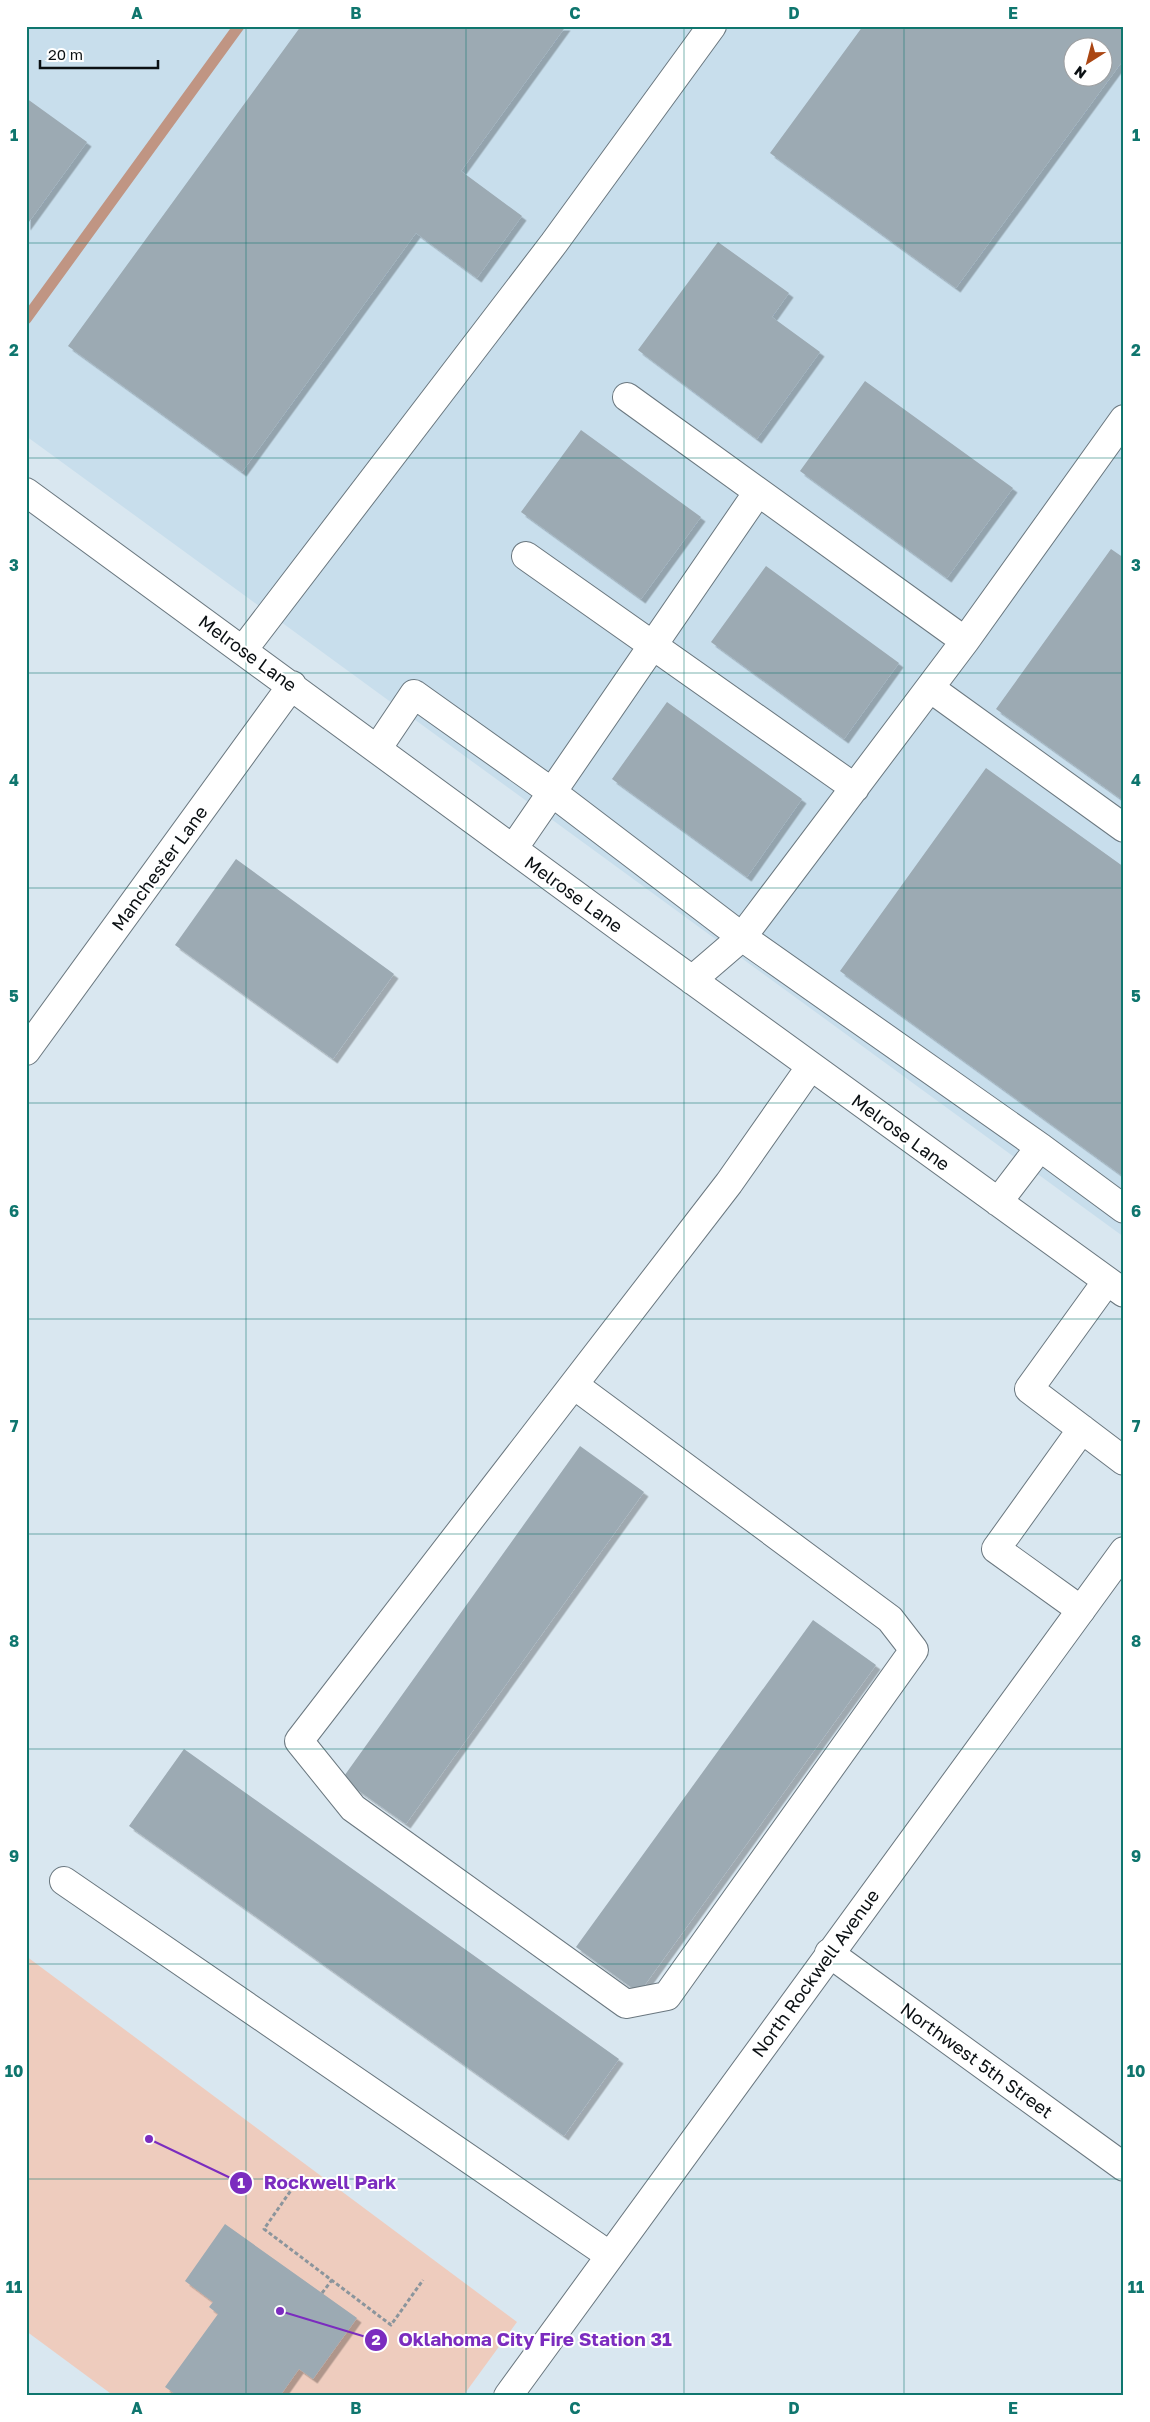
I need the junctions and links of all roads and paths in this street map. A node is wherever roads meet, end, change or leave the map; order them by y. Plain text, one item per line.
1 (712, 26) edge
2 (627, 397) dead end
3 (1124, 419) edge
4 (26, 492) edge
5 (758, 492) junction
6 (526, 556) dead end
7 (966, 641) junction
8 (654, 646) junction
9 (244, 650) junction
10 (292, 685) junction
11 (930, 688) junction
12 (377, 748) junction
13 (855, 788) junction
14 (553, 793) junction
15 (1124, 828) edge
16 (514, 850) junction
17 (742, 937) junction
18 (692, 980) junction
19 (26, 1051) edge
20 (811, 1066) junction
21 (1040, 1147) junction
22 (998, 1202) junction
23 (1124, 1209) edge
24 (1116, 1287) edge
25 (574, 1385) junction
26 (1082, 1429) junction
27 (1124, 1461) edge
28 (1124, 1551) edge
29 (1081, 1610) junction
30 (64, 1881) dead end
31 (830, 1953) junction
32 (1124, 2166) edge
33 (294, 2186) dead end
34 (609, 2255) junction
35 (332, 2280) junction
36 (423, 2280) dead end
37 (322, 2293) dead end
38 (508, 2396) edge

1 - 9 street
2 - 5 street
3 - 7 street
4 - 9 street, Melrose Lane
5 - 7 street
5 - 8 street
6 - 8 street
7 - 11 street
8 - 13 street
8 - 14 street
9 - 10 street, Melrose Lane
10 - 12 street, Melrose Lane
10 - 19 street, Manchester Lane
11 - 13 street
11 - 15 street
12 - 14 street
12 - 16 street, Melrose Lane
13 - 17 street
14 - 16 street
14 - 17 street
16 - 18 street, Melrose Lane
17 - 18 street
17 - 21 street
18 - 20 street, Melrose Lane
20 - 22 street, Melrose Lane
20 - 25 street
21 - 22 street
21 - 23 street
22 - 24 street, Melrose Lane
24 - 26 street
25 - 25 street
26 - 27 street
26 - 29 street
28 - 29 street, North Rockwell Avenue
29 - 31 street, North Rockwell Avenue
30 - 34 street
31 - 32 street, Northwest 5th Street
31 - 34 street, North Rockwell Avenue
33 - 35 path
34 - 38 street, North Rockwell Avenue
35 - 36 path
35 - 37 path

